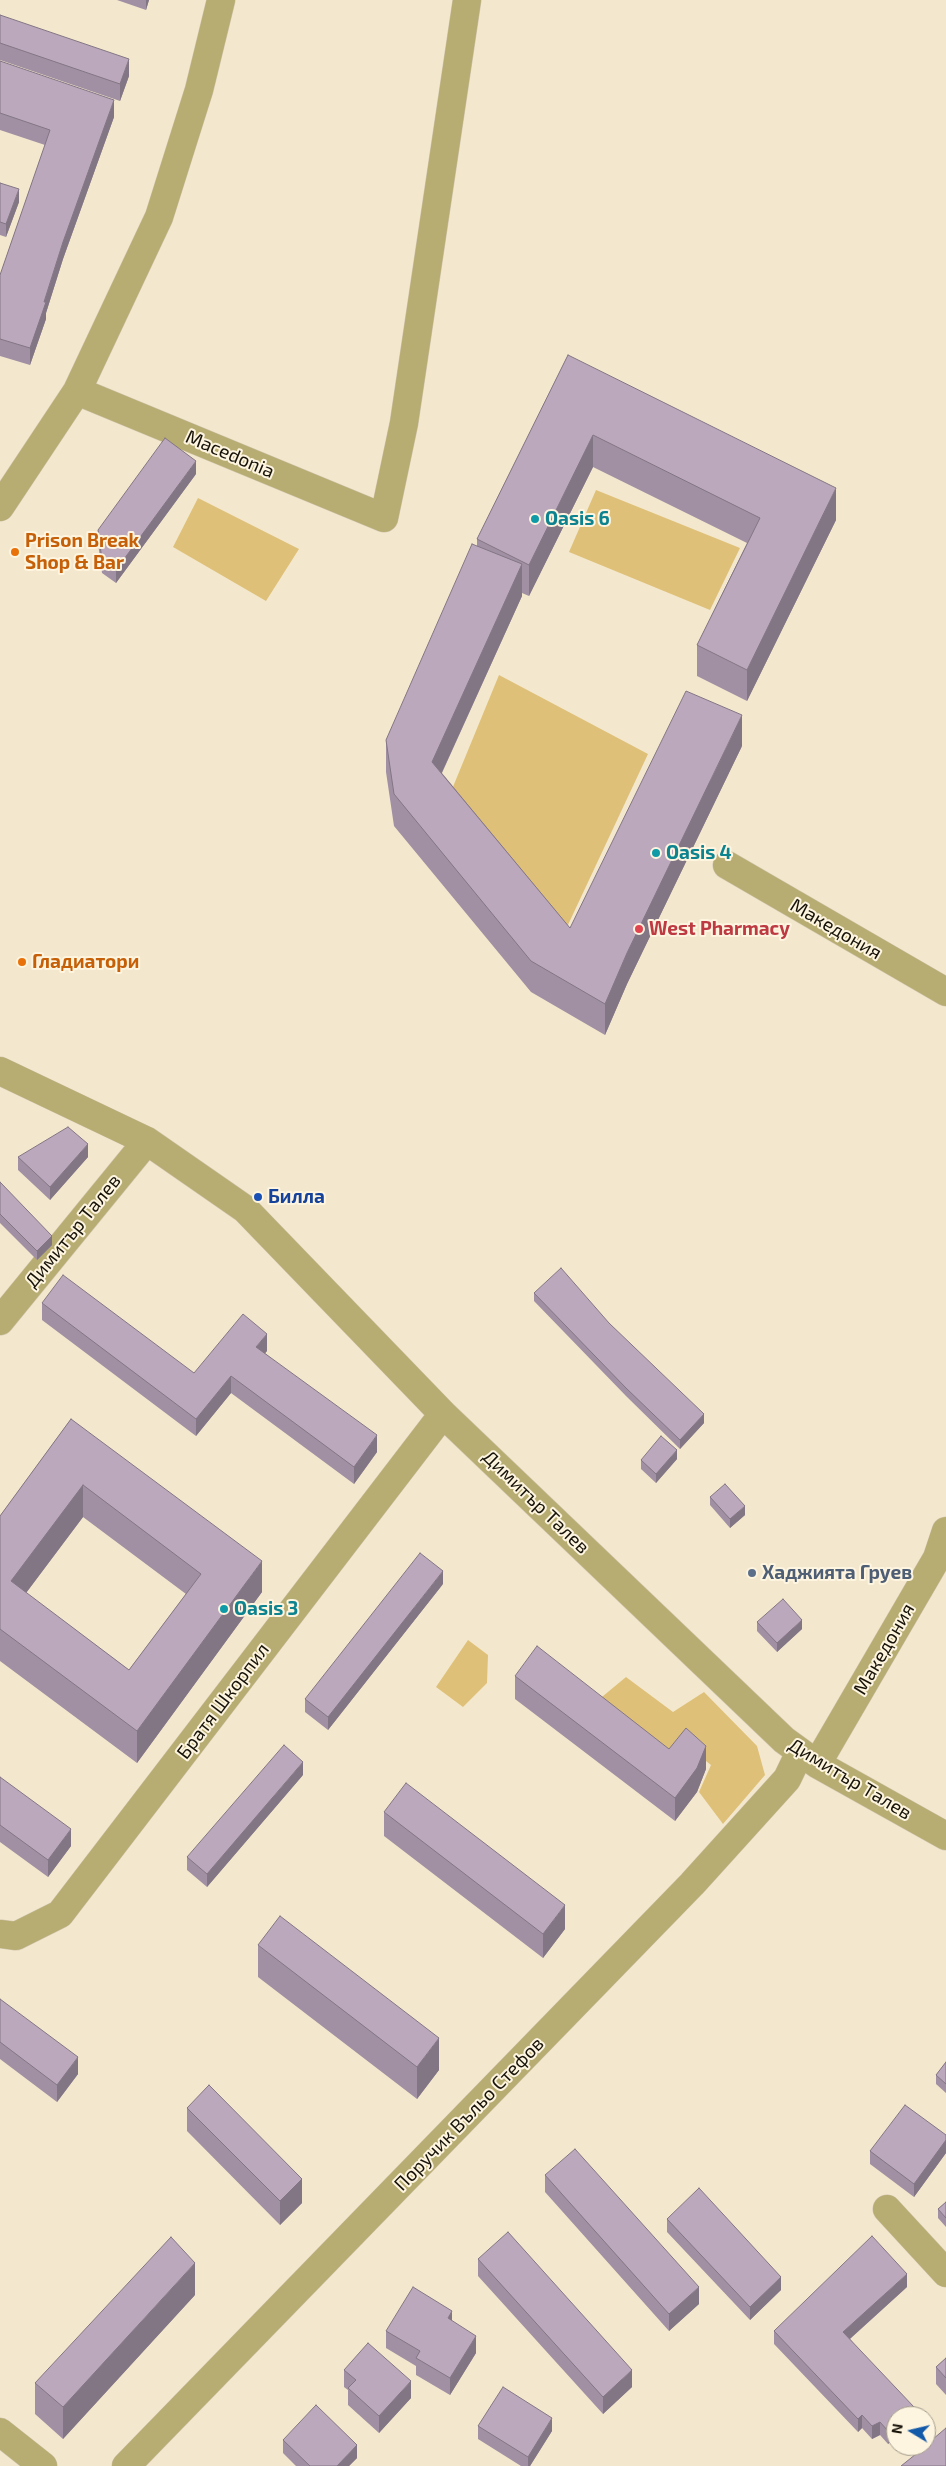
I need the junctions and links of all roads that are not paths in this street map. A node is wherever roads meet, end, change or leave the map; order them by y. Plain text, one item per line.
1 (222, 0) edge
2 (467, 0) edge
3 (77, 390) junction
4 (0, 507) edge
5 (727, 866) dead end
6 (946, 992) edge
7 (0, 1071) edge
8 (147, 1141) junction
9 (0, 1321) edge
10 (443, 1414) junction
11 (946, 1531) edge
12 (808, 1758) junction
13 (946, 1836) edge
14 (0, 1934) edge
15 (887, 2209) dead end
16 (946, 2274) edge
17 (0, 2432) edge
18 (43, 2466) edge
19 (126, 2466) edge

1 - 3 street
2 - 3 street, Macedonia
3 - 4 street
5 - 6 street, Македония
7 - 8 street, Димитър Талев
8 - 9 street, Димитър Талев
8 - 10 street, Димитър Талев
10 - 12 street, Димитър Талев
10 - 14 street, Братя Шкорпил
11 - 12 street, Македония
12 - 13 street, Димитър Талев
12 - 19 street, Поручик Въльо Стефов
15 - 16 street
17 - 18 street

